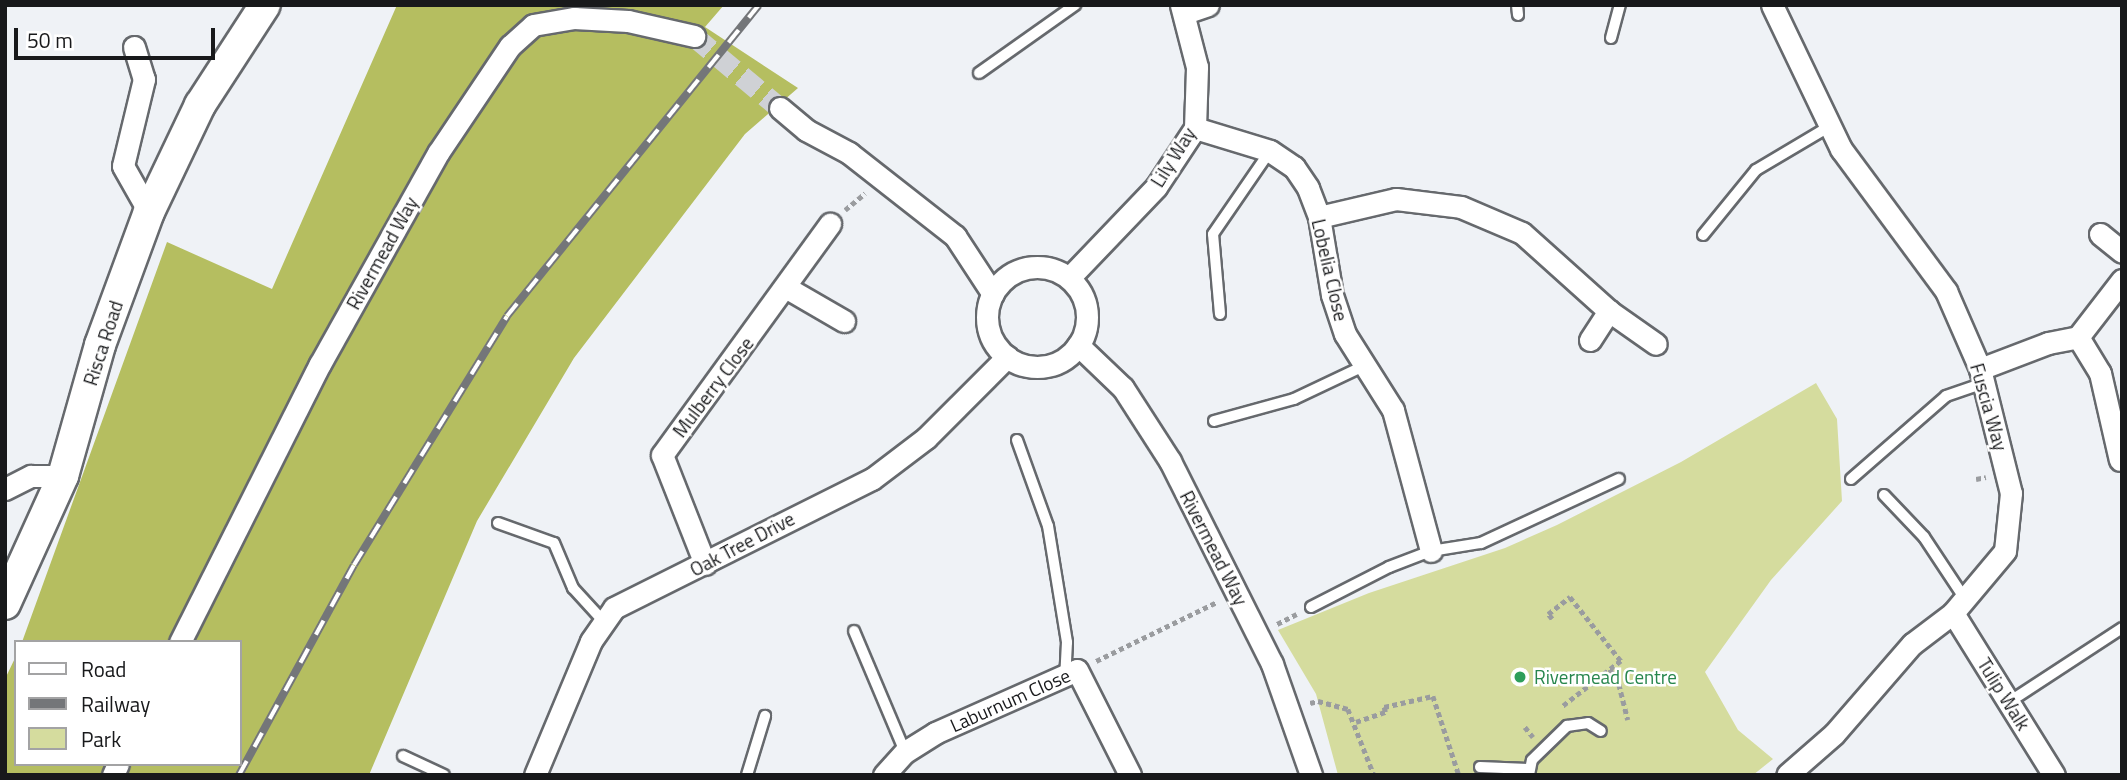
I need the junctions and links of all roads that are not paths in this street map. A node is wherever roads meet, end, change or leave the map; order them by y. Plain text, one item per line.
1 (265, 5) edge
2 (1075, 5) edge
3 (1208, 5) edge
4 (1620, 5) edge
5 (1772, 5) edge
6 (1183, 9) edge
7 (694, 36) tunnel mouth
8 (1611, 38) dead end
9 (134, 47) dead end
10 (979, 73) dead end
11 (780, 108) tunnel mouth
12 (1830, 126) junction
13 (1195, 128) junction
14 (1270, 151) junction
15 (149, 212) junction
16 (1318, 217) junction
17 (830, 224) road end
18 (2100, 234) dead end
19 (1703, 235) dead end
20 (2122, 252) edge
21 (1069, 278) junction
22 (2122, 280) edge
23 (787, 288) junction
24 (993, 294) junction
25 (1609, 311) junction
26 (1220, 314) dead end
27 (844, 321) dead end
28 (2078, 337) junction
29 (1590, 340) dead end
30 (1656, 344) dead end
31 (1079, 345) junction
32 (1007, 357) junction
33 (1366, 365) junction
34 (1982, 376) junction
35 (1214, 421) dead end
36 (1017, 440) dead end
37 (2120, 460) dead end
38 (63, 477) junction
39 (1619, 479) dead end
40 (1852, 479) dead end
41 (5, 489) edge
42 (1884, 495) dead end
43 (498, 523) dead end
44 (1431, 551) junction
45 (705, 564) junction
46 (5, 604) edge
47 (1959, 606) junction
48 (1311, 607) road end
49 (604, 623) junction
50 (2122, 628) edge
51 (855, 631) dead end
52 (181, 640) edge
53 (1071, 673) junction
54 (2009, 702) junction
55 (765, 716) dead end
56 (1601, 731) dead end
57 (905, 752) junction
58 (403, 756) dead end
59 (1480, 767) dead end
60 (1528, 772) edge
61 (444, 775) edge
62 (535, 775) edge
63 (747, 775) edge
64 (884, 775) edge
65 (1130, 775) edge
66 (1311, 775) edge
67 (1787, 775) edge
68 (2054, 775) edge

1 - 15 main road, Risca Road
2 - 10 lane
3 - 6 street
4 - 8 lane
5 - 12 street, Fuscia Way
6 - 13 street, Lily Way
7 - 52 street, Rivermead Way
9 - 15 street
11 - 24 street
12 - 19 lane
12 - 34 street, Fuscia Way
13 - 14 street, Lobelia Close
13 - 21 street, Lily Way
14 - 16 street, Lobelia Close
14 - 26 lane
15 - 38 main road, Risca Road
16 - 25 street
16 - 33 street, Lobelia Close
17 - 23 street, Mulberry Close
18 - 20 street
21 - 24 street
21 - 31 street
22 - 28 street
23 - 27 street
23 - 45 street, Mulberry Close
24 - 32 street
25 - 29 street
25 - 30 street
28 - 34 street
28 - 37 street
31 - 32 street
31 - 66 street, Rivermead Way
32 - 45 street, Oak Tree Drive
33 - 35 lane
33 - 44 street, Lobelia Close
34 - 40 lane
34 - 47 street, Fuscia Way
36 - 53 lane
38 - 41 street
38 - 46 main road, Risca Road
39 - 44 lane
42 - 47 lane
43 - 49 lane
44 - 48 lane
45 - 49 street, Oak Tree Drive
47 - 54 street, Tulip Walk
47 - 67 street, Fuscia Way
49 - 62 street, Oak Tree Drive
50 - 54 lane
51 - 57 lane
53 - 57 street, Laburnum Close
53 - 65 street, Laburnum Close
54 - 68 street, Tulip Walk
55 - 63 lane
56 - 60 lane
57 - 64 street, Laburnum Close
58 - 61 lane
59 - 60 lane

